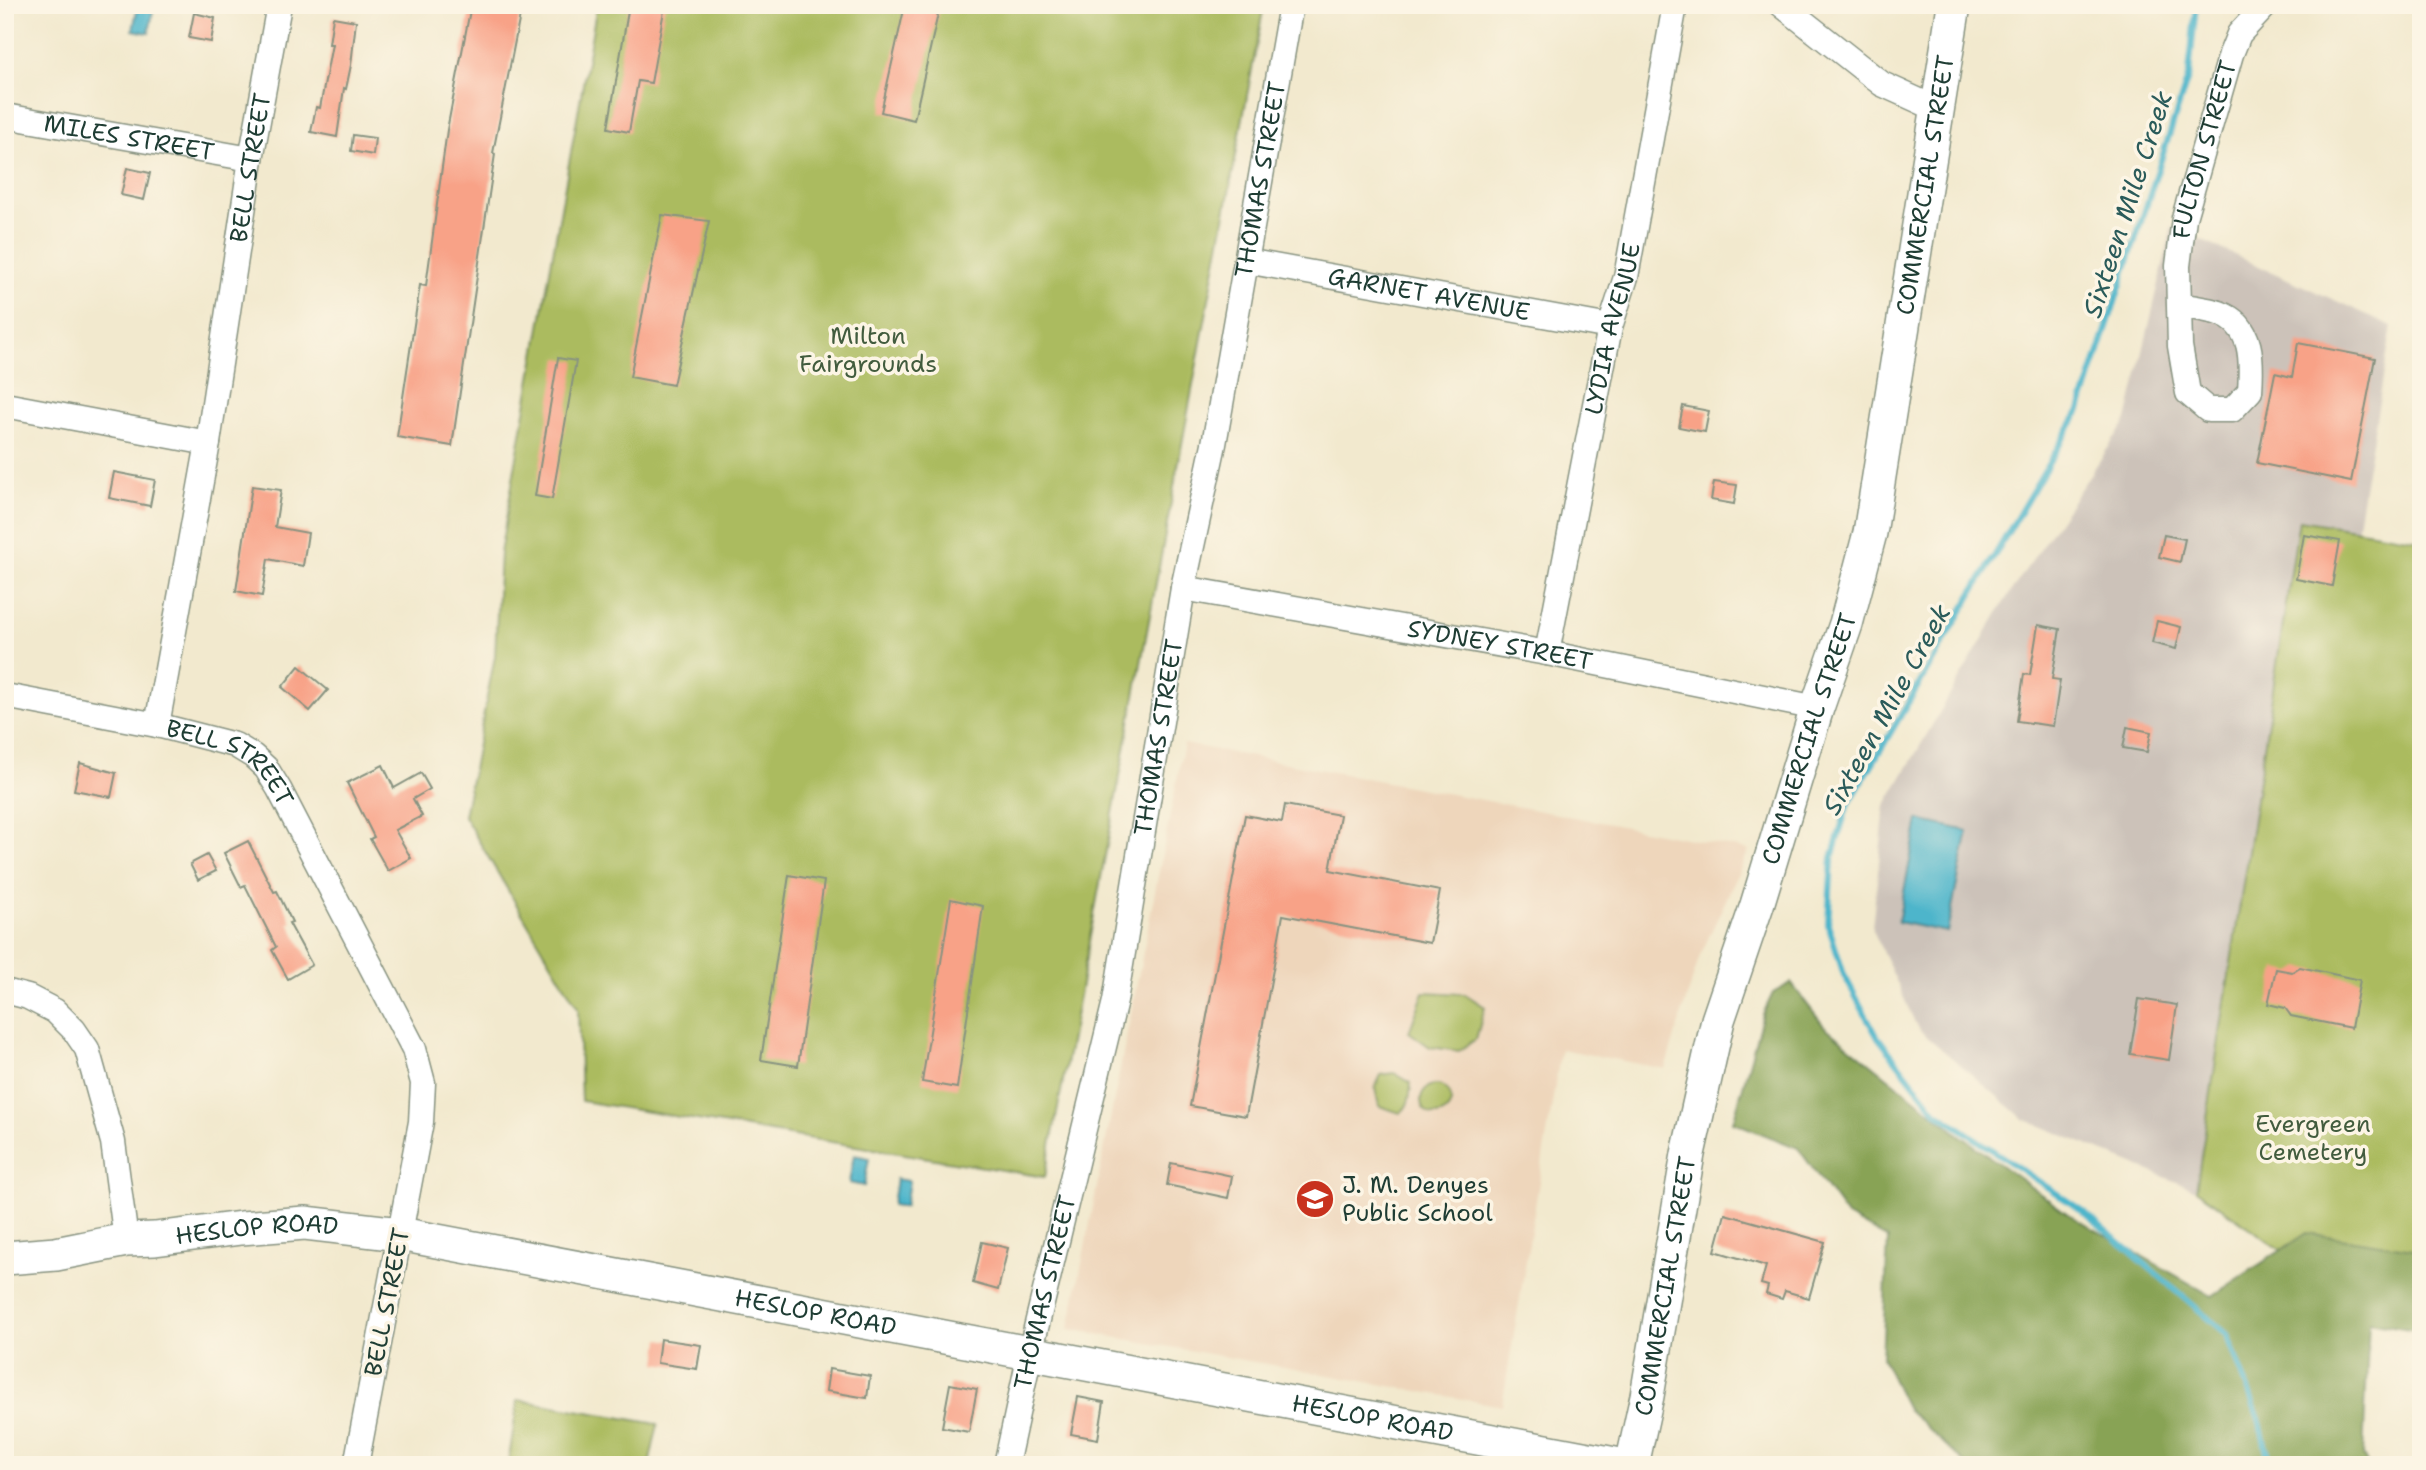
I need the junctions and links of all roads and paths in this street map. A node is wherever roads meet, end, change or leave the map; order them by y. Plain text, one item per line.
1 (279, 5) edge
2 (1291, 5) edge
3 (1675, 5) edge
4 (1782, 5) edge
5 (1954, 5) edge
6 (2266, 5) edge
7 (1937, 109) junction
8 (5, 116) edge
9 (251, 159) junction
10 (1246, 261) junction
11 (2180, 305) dead end
12 (1610, 327) junction
13 (5, 405) edge
14 (208, 443) junction
15 (1183, 588) junction
16 (1547, 653) junction
17 (5, 696) edge
18 (1817, 708) junction
19 (157, 726) junction
20 (5, 991) edge
21 (400, 1234) junction
22 (126, 1240) junction
23 (5, 1258) edge
24 (1030, 1353) junction
25 (356, 1465) edge
26 (1006, 1465) edge
27 (1620, 1465) edge
28 (1632, 1465) edge

1 - 9 street, BELL STREET
2 - 10 street, THOMAS STREET
3 - 12 street, LYDIA AVENUE
4 - 7 street
5 - 7 street, COMMERCIAL STREET
6 - 11 street, FULTON STREET
7 - 18 street, COMMERCIAL STREET
8 - 9 street, MILES STREET
9 - 14 street, BELL STREET
10 - 12 street, GARNET AVENUE
10 - 15 street, THOMAS STREET
12 - 16 street, LYDIA AVENUE
13 - 14 street
14 - 19 street, BELL STREET
15 - 16 street, SYDNEY STREET
15 - 24 street, THOMAS STREET
16 - 18 street, SYDNEY STREET
17 - 19 street
18 - 28 street, COMMERCIAL STREET
19 - 21 street, BELL STREET
20 - 22 street
21 - 22 street, HESLOP ROAD
21 - 24 street, HESLOP ROAD
21 - 25 street, BELL STREET
22 - 23 street, HESLOP ROAD
24 - 26 street, THOMAS STREET
24 - 27 street, HESLOP ROAD

